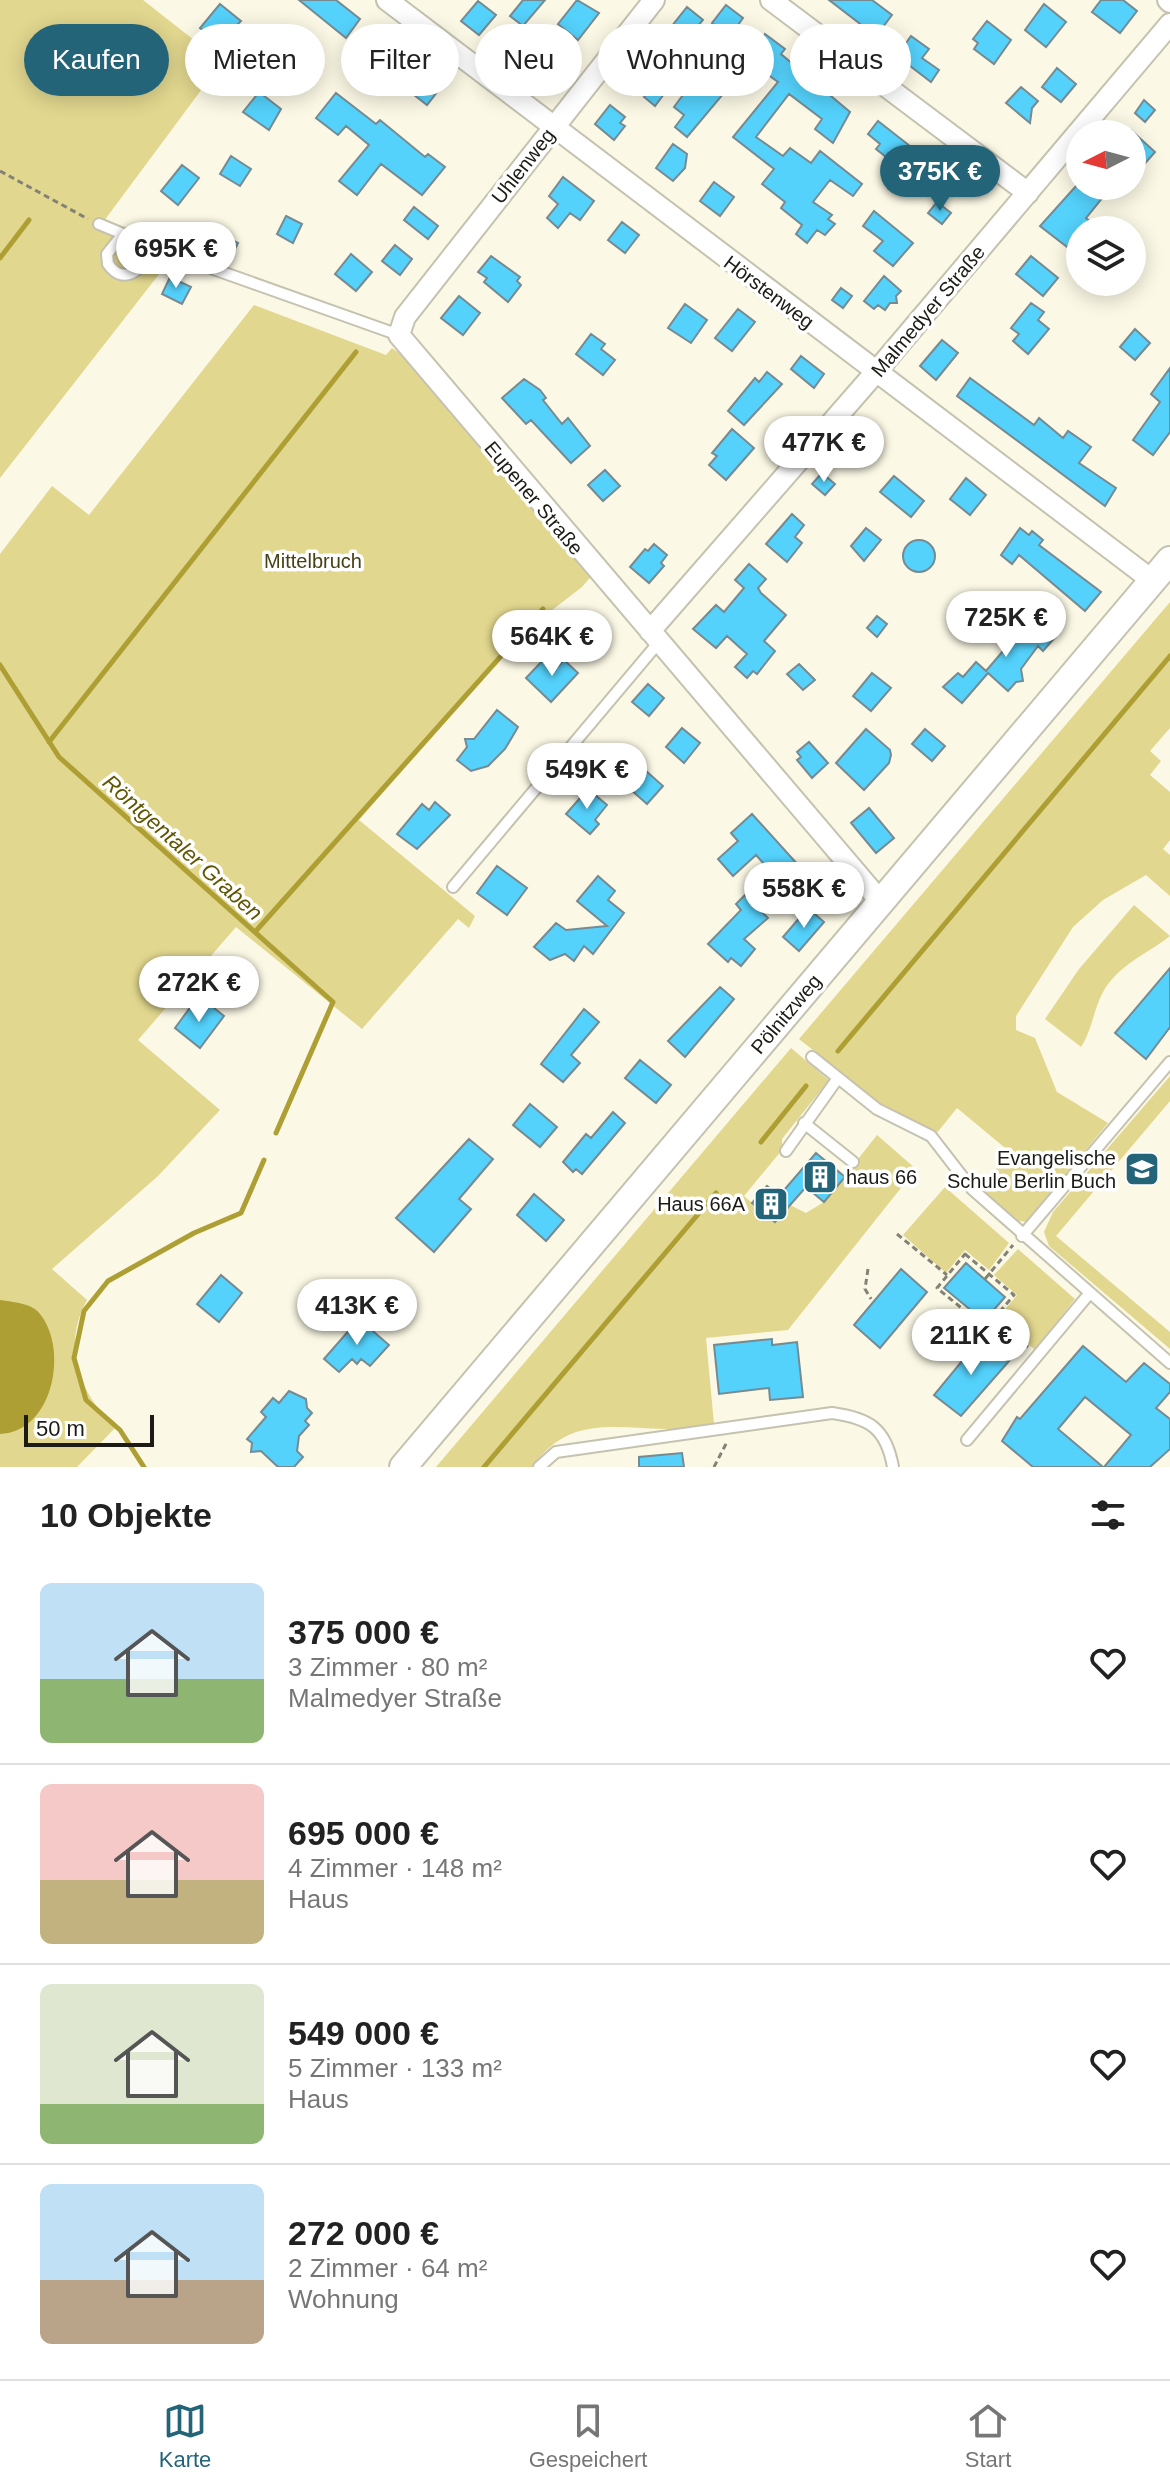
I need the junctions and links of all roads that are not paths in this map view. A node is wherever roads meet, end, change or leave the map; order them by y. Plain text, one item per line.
1 (387, 0) edge
2 (654, 0) edge
3 (771, 0) edge
4 (1170, 24) edge
5 (553, 129) junction
6 (1028, 193) junction
7 (99, 224) road end
8 (131, 238) junction
9 (156, 248) junction
10 (399, 335) junction
11 (875, 373) junction
12 (1170, 560) edge
13 (1153, 581) junction
14 (654, 636) junction
15 (453, 887) dead end
16 (881, 902) junction
17 (812, 1057) dead end
18 (1170, 1062) edge
19 (838, 1078) junction
20 (804, 1123) junction
21 (786, 1151) dead end
22 (853, 1162) dead end
23 (1022, 1236) junction
24 (1089, 1294) junction
25 (1170, 1363) edge
26 (967, 1440) dead end
27 (403, 1467) edge
28 (539, 1467) edge
29 (893, 1467) edge

1 - 5 street, Hörstenweg
2 - 5 street, Uhlenweg
3 - 6 street
4 - 6 street, Malmedyer Straße
5 - 10 street, Uhlenweg
5 - 11 street, Hörstenweg
6 - 11 street, Malmedyer Straße
7 - 8 lane
8 - 9 lane
8 - 9 lane
9 - 10 lane
10 - 14 street, Eupener Straße
11 - 13 street, Hörstenweg
11 - 14 street, Malmedyer Straße
12 - 13 street, Pölnitzweg
13 - 16 street, Pölnitzweg
14 - 15 lane
14 - 16 street, Eupener Straße
16 - 27 street, Pölnitzweg
17 - 19 lane
18 - 23 lane
19 - 20 lane
19 - 23 lane
20 - 21 lane
20 - 22 lane
23 - 24 lane
24 - 25 lane
24 - 26 lane
28 - 29 lane

